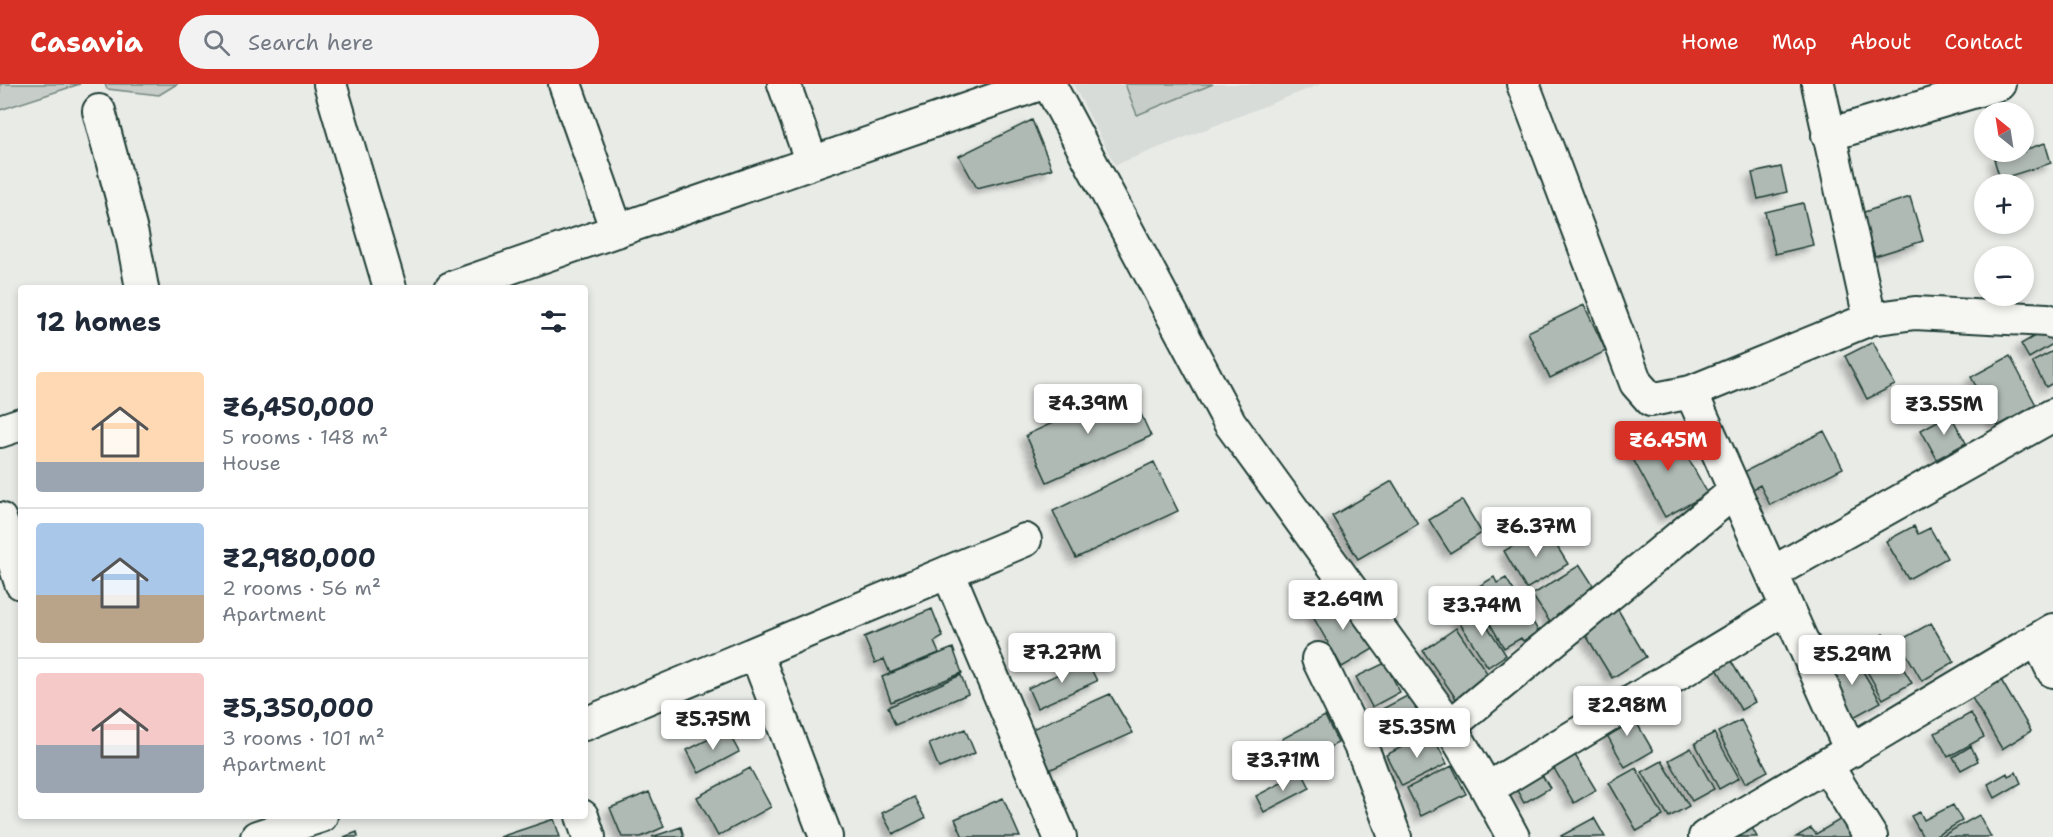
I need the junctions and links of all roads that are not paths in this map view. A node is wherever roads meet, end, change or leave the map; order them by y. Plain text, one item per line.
1 (330, 84) edge
2 (564, 84) edge
3 (784, 84) edge
4 (1040, 84) edge
5 (1049, 84) edge
6 (1523, 84) edge
7 (1818, 84) edge
8 (1999, 84) edge
9 (99, 111) dead end
10 (1828, 135) junction
11 (812, 163) junction
12 (618, 231) junction
13 (141, 285) edge
14 (389, 285) edge
15 (460, 285) edge
16 (1869, 319) junction
17 (2053, 322) edge
18 (1691, 392) junction
19 (2053, 415) edge
20 (18, 425) edge
21 (0, 431) edge
22 (1735, 491) junction
23 (0, 519) edge
24 (1024, 540) dead end
25 (948, 572) junction
26 (1772, 573) junction
27 (18, 574) edge
28 (1787, 608) junction
29 (2045, 635) edge
30 (756, 653) junction
31 (1318, 659) dead end
32 (2053, 671) edge
33 (588, 723) edge
34 (1450, 726) junction
35 (1839, 758) junction
36 (1487, 789) junction
37 (583, 819) edge
38 (302, 823) edge
39 (257, 837) edge
40 (589, 837) edge
41 (826, 837) edge
42 (1060, 837) edge
43 (1395, 837) edge
44 (1513, 837) edge
45 (1705, 837) edge
46 (1871, 837) edge

1 - 14 street
2 - 12 street
3 - 11 street
4 - 11 street
5 - 34 street
6 - 18 street
7 - 10 street
8 - 10 street
9 - 13 street
10 - 16 street
11 - 12 street
12 - 15 street
16 - 17 street
16 - 18 street
18 - 22 street
19 - 26 street
20 - 21 street
22 - 26 street
22 - 34 street
23 - 27 street
24 - 25 street
25 - 30 street
25 - 42 street
26 - 28 street
28 - 35 street
28 - 36 street
29 - 32 street
29 - 35 street
30 - 33 street
30 - 41 street
31 - 43 street
34 - 36 street
35 - 45 street
35 - 46 street
36 - 44 street
37 - 40 street
38 - 39 street

